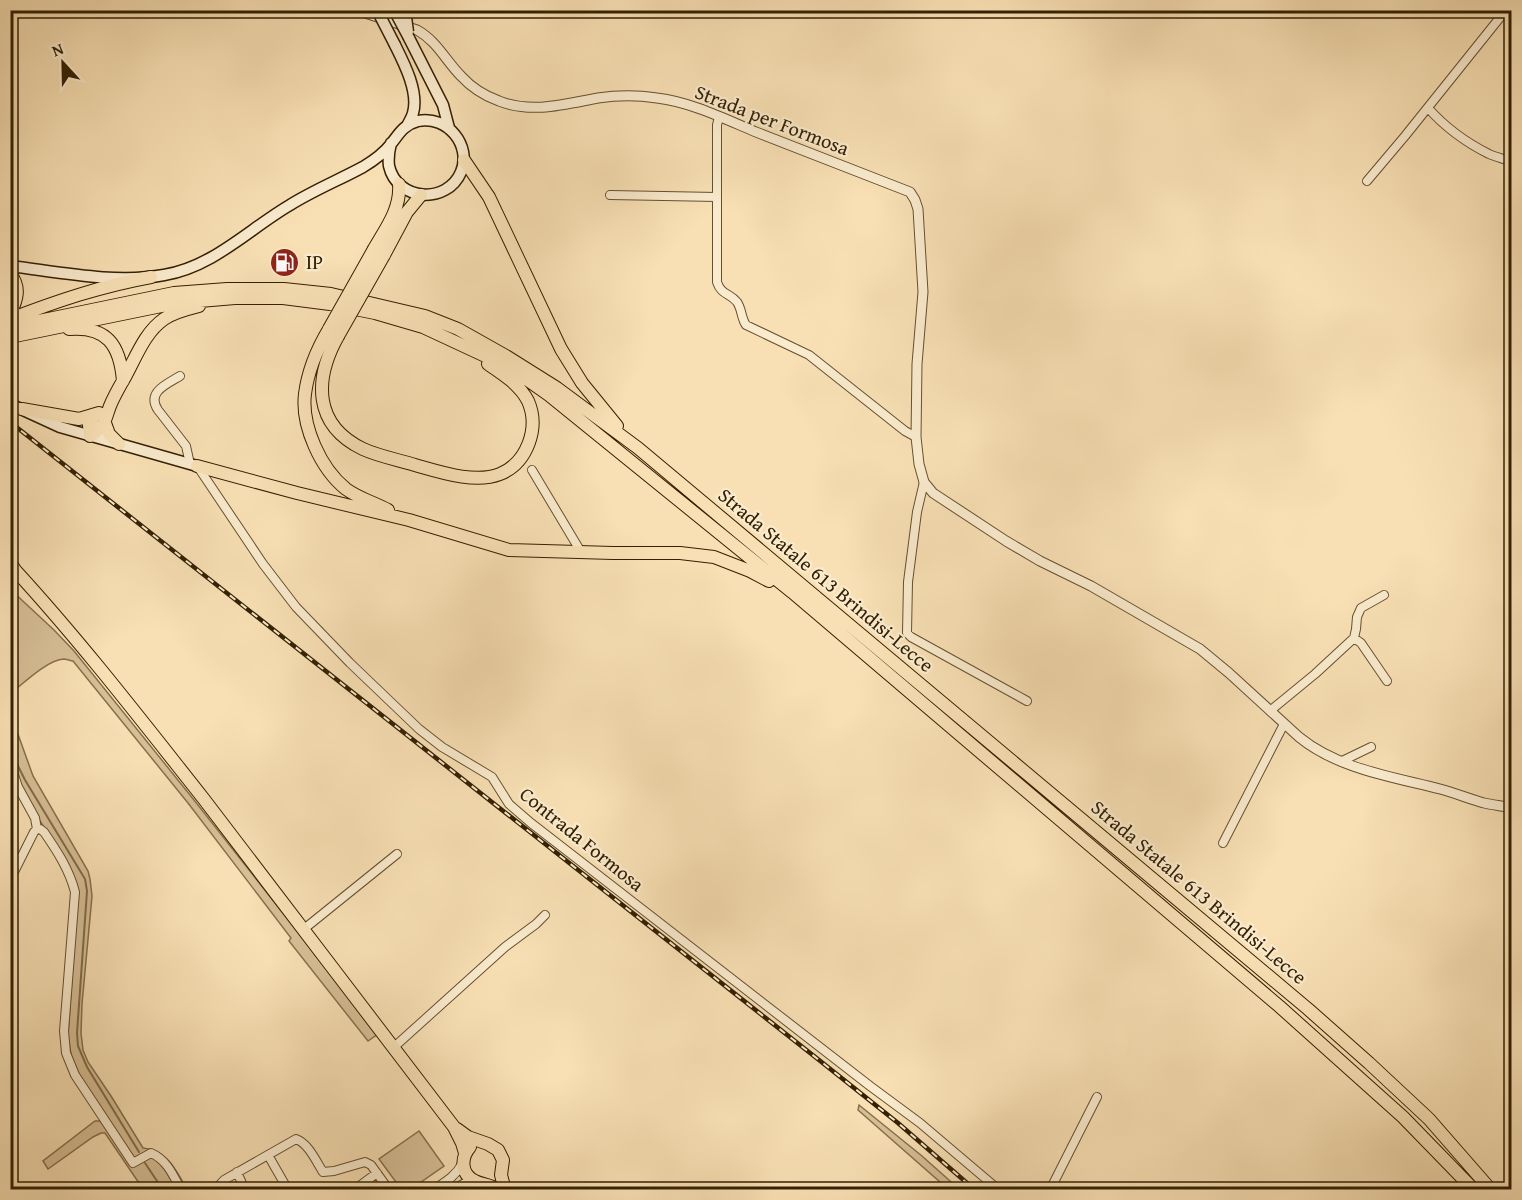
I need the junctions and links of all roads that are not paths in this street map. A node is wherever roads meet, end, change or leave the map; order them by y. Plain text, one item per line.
1 (356, 10) edge
2 (377, 10) edge
3 (394, 10) edge
4 (405, 10) edge
5 (1506, 10) edge
6 (409, 38) junction
7 (1428, 108) junction
8 (719, 117) junction
9 (407, 126) junction
10 (449, 128) junction
11 (391, 143) junction
12 (464, 160) junction
13 (1512, 162) edge
14 (1368, 181) dead end
15 (399, 184) junction
16 (421, 195) junction
17 (610, 195) dead end
18 (717, 197) junction
19 (379, 252) junction
20 (10, 266) edge
21 (10, 274) edge
22 (150, 277) junction
23 (235, 298) junction
24 (10, 314) edge
25 (10, 319) edge
26 (10, 327) edge
27 (34, 332) junction
28 (334, 333) junction
29 (10, 337) edge
30 (460, 345) junction
31 (180, 376) dead end
32 (123, 382) junction
33 (16, 406) edge
34 (110, 406) junction
35 (94, 415) junction
36 (105, 423) junction
37 (90, 436) junction
38 (916, 437) junction
39 (119, 444) junction
40 (638, 448) junction
41 (194, 465) junction
42 (532, 470) dead end
43 (924, 482) junction
44 (409, 520) junction
45 (581, 552) junction
46 (12, 567) edge
47 (792, 592) junction
48 (1384, 595) dead end
49 (1354, 638) junction
50 (1387, 681) dead end
51 (1027, 701) dead end
52 (1270, 711) junction
53 (1284, 724) junction
54 (1371, 747) dead end
55 (1342, 761) junction
56 (10, 763) edge
57 (1512, 808) edge
58 (37, 829) junction
59 (1223, 843) dead end
60 (397, 854) dead end
61 (10, 880) edge
62 (545, 915) dead end
63 (304, 928) junction
64 (393, 1048) junction
65 (1096, 1097) dead end
66 (454, 1127) junction
67 (483, 1143) junction
68 (268, 1155) junction
69 (464, 1158) junction
70 (501, 1172) junction
71 (237, 1173) junction
72 (377, 1173) junction
73 (481, 1183) junction
74 (181, 1190) edge
75 (215, 1190) edge
76 (245, 1190) edge
77 (288, 1190) edge
78 (354, 1190) edge
79 (389, 1190) edge
80 (433, 1190) edge
81 (450, 1190) edge
82 (498, 1190) edge
83 (506, 1190) edge
84 (999, 1190) edge
85 (1050, 1190) edge
86 (1474, 1190) edge
87 (1491, 1190) edge

1 - 8 street, Strada per Formosa
2 - 9 main road, bridge
3 - 6 main road, bridge
4 - 6 main road, bridge
5 - 7 street
6 - 10 main road
7 - 13 street
7 - 14 street
8 - 18 street
8 - 38 street, Strada per Formosa
9 - 10 main road
9 - 11 main road
10 - 12 main road
11 - 15 main road
11 - 22 main road
12 - 16 main road
12 - 40 main road
15 - 16 main road
15 - 19 main road
16 - 19 main road
17 - 18 street
18 - 38 street
19 - 28 main road, bridge
20 - 22 main road
21 - 24 main road
22 - 25 main road
23 - 27 main road, Strada Statale 613 Brindisi-Lecce
23 - 30 main road, Strada Statale 613 Brindisi-Lecce
23 - 32 main road
26 - 40 main road, Strada Statale 613 Brindisi-Lecce
27 - 29 main road, Strada Statale 613 Brindisi-Lecce
27 - 32 main road
28 - 30 main road
28 - 44 main road
30 - 47 main road, Strada Statale 613 Brindisi-Lecce
31 - 41 street, Contrada Formosa
32 - 34 main road
33 - 35 main road
33 - 37 main road
34 - 35 main road
34 - 36 main road
35 - 37 main road
36 - 37 main road
36 - 39 main road
37 - 39 main road
38 - 43 street, Strada per Formosa
39 - 41 main road
40 - 87 main road, Strada Statale 613 Brindisi-Lecce
41 - 44 main road
41 - 84 street, Contrada Formosa
42 - 45 street
43 - 51 street, Strada per Formosa
43 - 52 street
44 - 45 main road
45 - 47 main road
46 - 63 main road
47 - 86 main road, Strada Statale 613 Brindisi-Lecce
48 - 49 street
49 - 50 street
49 - 52 street
52 - 53 street
53 - 55 street
53 - 59 street
54 - 55 street
55 - 57 street
56 - 58 street
58 - 61 street
58 - 74 street
60 - 63 street
62 - 64 street
63 - 64 main road
64 - 66 main road
65 - 85 street
66 - 67 main road
66 - 69 main road
67 - 69 main road
67 - 70 main road
68 - 71 street
68 - 72 street
68 - 77 street
69 - 73 main road
69 - 80 street
70 - 73 main road
70 - 83 main road
71 - 75 street
71 - 76 street
72 - 78 street
72 - 79 street
73 - 81 street
73 - 82 main road

